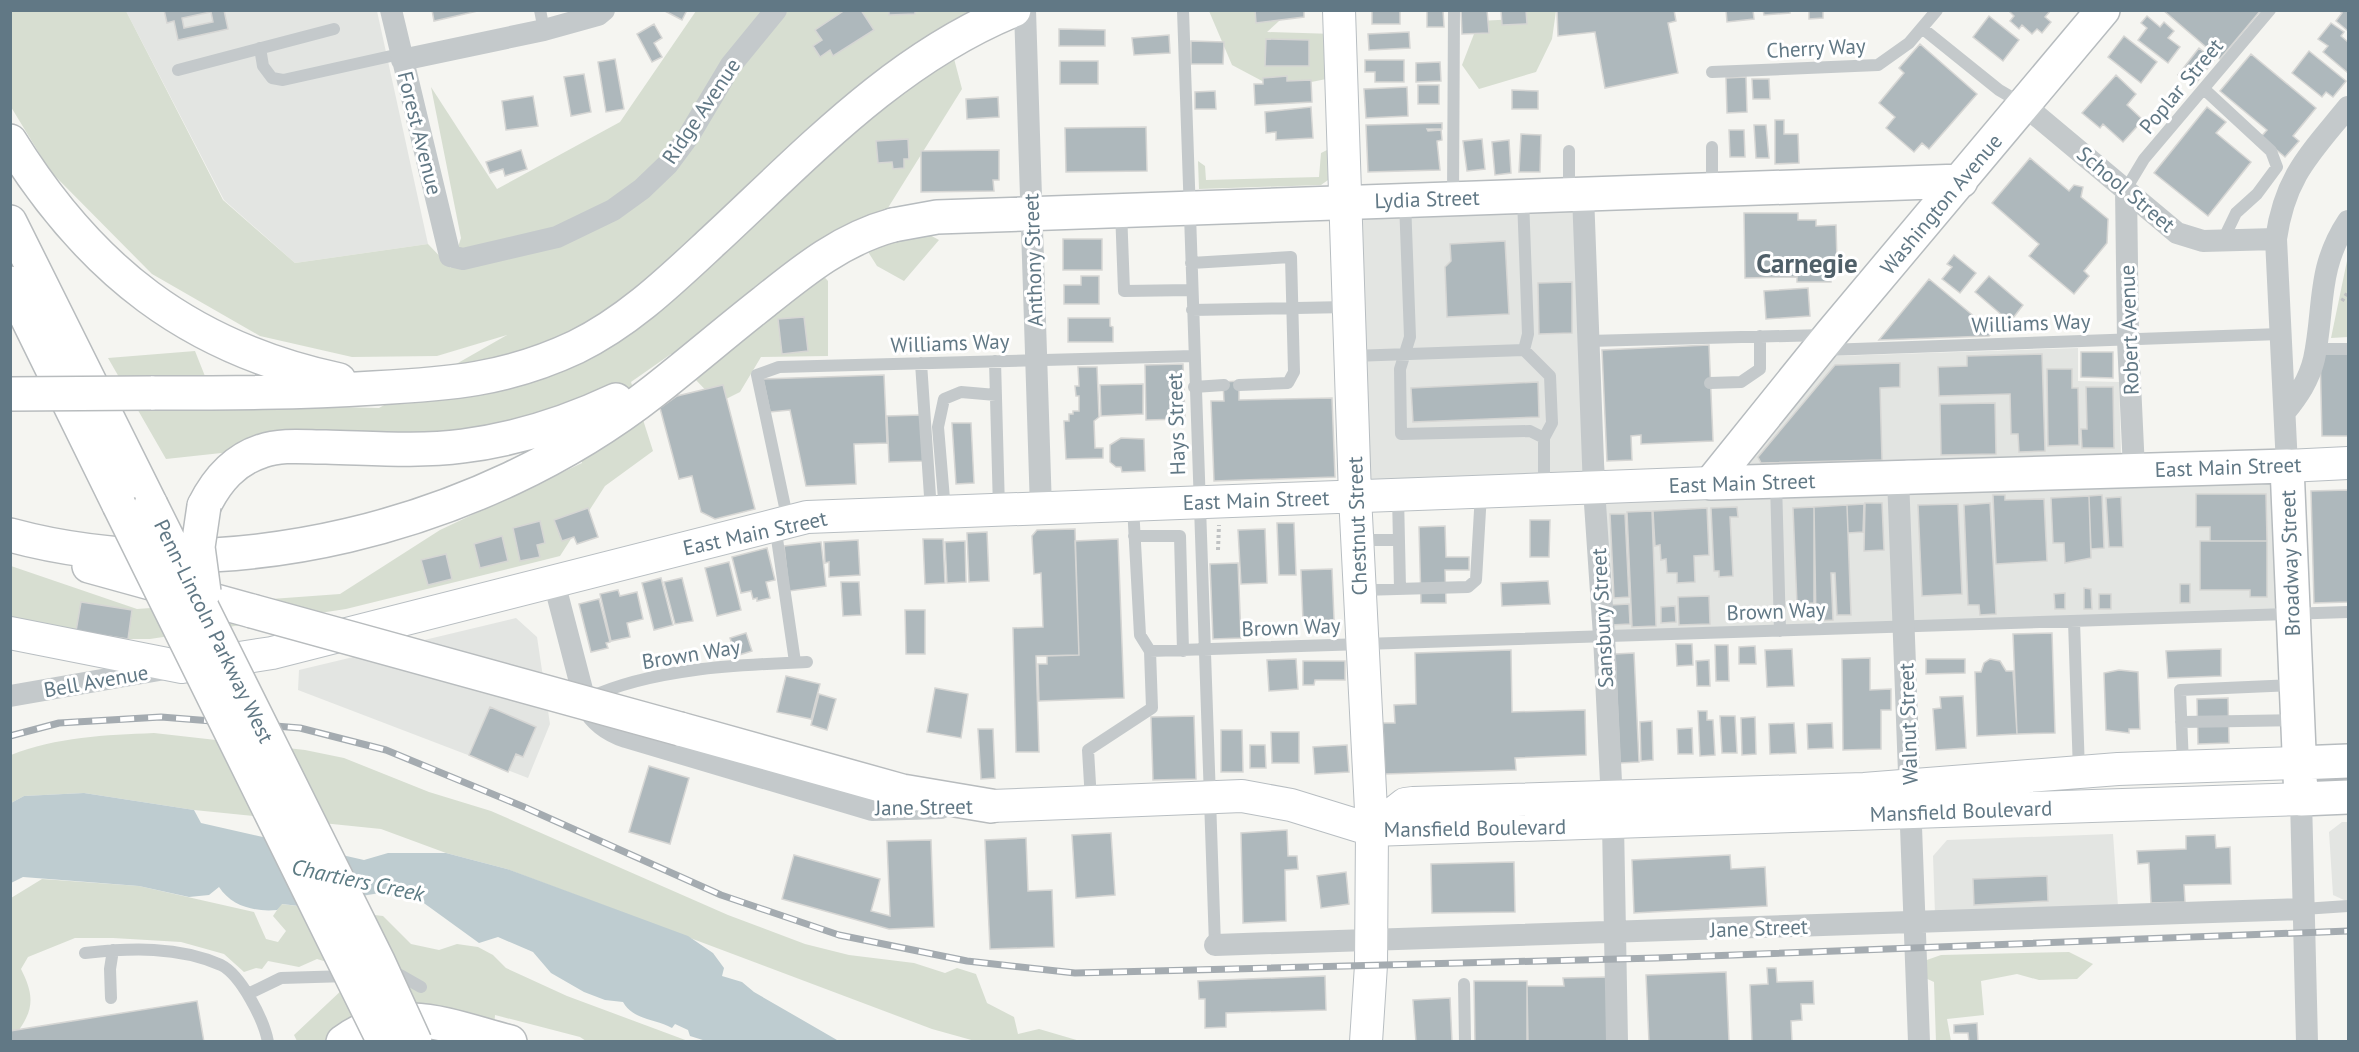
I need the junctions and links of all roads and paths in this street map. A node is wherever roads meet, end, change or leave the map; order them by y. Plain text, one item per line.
1 (391, 10) edge
2 (604, 10) edge
3 (776, 10) edge
4 (1014, 10) edge
5 (1025, 10) edge
6 (1183, 10) edge
7 (1339, 10) edge
8 (1454, 10) edge
9 (1937, 10) edge
10 (2270, 10) edge
11 (2091, 14) edge
12 (542, 20) edge
13 (1922, 28) junction
14 (334, 29) dead end
15 (260, 48) junction
16 (401, 57) junction
17 (178, 70) dead end
18 (1712, 72) dead end
19 (2204, 89) junction
20 (2024, 105) junction
21 (2349, 107) edge
22 (10, 141) edge
23 (1712, 147) dead end
24 (1569, 151) dead end
25 (2285, 172) junction
26 (1961, 181) junction
27 (2126, 189) junction
28 (1712, 190) junction
29 (1576, 194) junction
30 (1523, 196) junction
31 (1453, 198) junction
32 (1405, 200) junction
33 (1346, 202) junction
34 (1190, 208) junction
35 (1121, 210) junction
36 (1032, 214) junction
37 (2349, 221) edge
38 (10, 222) edge
39 (2276, 238) junction
40 (2223, 240) junction
41 (450, 256) joint
42 (1191, 263) junction
43 (10, 283) edge
44 (1192, 290) junction
45 (10, 296) edge
46 (1349, 307) junction
47 (1292, 308) junction
48 (1192, 310) junction
49 (2280, 334) junction
50 (1760, 336) junction
51 (37, 340) junction
52 (2128, 340) junction
53 (1588, 342) junction
54 (1825, 342) junction
55 (2315, 349) junction
56 (2349, 349) edge
57 (1524, 350) junction
58 (1405, 354) junction
59 (1351, 356) junction
60 (1194, 357) junction
61 (694, 358) junction
62 (1036, 360) junction
63 (995, 361) junction
64 (921, 363) junction
65 (1710, 383) dead end
66 (1239, 385) dead end
67 (1224, 386) dead end
68 (1194, 387) junction
69 (379, 388) junction
70 (10, 394) edge
71 (996, 395) junction
72 (2285, 411) junction
73 (1544, 438) junction
74 (1928, 461) dead end
75 (2349, 464) edge
76 (2287, 465) junction
77 (2134, 470) junction
78 (1898, 477) junction
79 (1776, 481) junction
80 (1711, 483) junction
81 (1594, 489) junction
82 (1544, 490) junction
83 (1481, 492) junction
84 (1398, 495) junction
85 (1355, 496) junction
86 (1198, 502) junction
87 (1041, 509) junction
88 (1000, 510) junction
89 (938, 512) junction
90 (1133, 521) junction
91 (782, 522) junction
92 (10, 537) edge
93 (1357, 540) junction
94 (1399, 540) junction
95 (554, 582) junction
96 (1400, 588) junction
97 (1359, 590) junction
98 (2349, 612) edge
99 (2292, 614) junction
100 (209, 621) junction
101 (2074, 621) junction
102 (1904, 627) junction
103 (1780, 631) junction
104 (10, 633) edge
105 (1604, 636) junction
106 (1361, 644) junction
107 (1205, 649) junction
108 (1150, 651) junction
109 (1183, 651) junction
110 (182, 667) junction
111 (2295, 685) junction
112 (10, 696) edge
113 (584, 699) junction
114 (2300, 720) dead end
115 (2181, 722) junction
116 (2349, 761) edge
117 (2298, 763) junction
118 (2183, 767) junction
119 (2079, 773) junction
120 (1210, 797) junction
121 (2349, 797) edge
122 (2301, 799) junction
123 (1911, 800) junction
124 (1092, 802) junction
125 (991, 806) junction
126 (1612, 811) junction
127 (1372, 830) junction
128 (2349, 906) edge
129 (2303, 909) junction
130 (1914, 922) junction
131 (1613, 933) junction
132 (1371, 939) junction
133 (1215, 945) joint
134 (113, 950) junction
135 (85, 953) dead end
136 (1464, 984) dead end
137 (421, 987) dead end
138 (248, 994) junction
139 (111, 998) dead end
140 (268, 1041) edge
141 (343, 1041) edge
142 (384, 1041) edge
143 (415, 1041) edge
144 (510, 1041) edge
145 (1366, 1041) edge
146 (1465, 1041) edge
147 (1617, 1041) edge
148 (1919, 1041) edge
149 (2307, 1041) edge

1 - 16 street, Forest Avenue
2 - 12 street
3 - 41 street, Ridge Avenue
4 - 69 main road
5 - 36 street, Anthony Street
6 - 34 lane, Hays Street
7 - 33 main road, Chestnut Street
8 - 31 lane
9 - 13 lane, Cherry Way
10 - 19 lane, Poplar Street
11 - 20 main road, Washington Avenue
12 - 16 street
13 - 18 lane, Cherry Way
13 - 20 lane
14 - 15 lane
15 - 16 lane
15 - 17 lane
16 - 41 street, Forest Avenue
19 - 25 lane
19 - 27 lane, Poplar Street
20 - 26 main road, Washington Avenue
20 - 27 street, School Street
21 - 25 street, Broadway Street
22 - 69 main road
23 - 28 lane
24 - 29 lane
25 - 39 street, Broadway Street
25 - 40 lane
26 - 28 main road, Lydia Street
26 - 54 main road, Washington Avenue
27 - 40 street, School Street
27 - 52 street, Robert Avenue
28 - 29 main road, Lydia Street
29 - 30 main road, Lydia Street
29 - 53 street, Sansbury Street
30 - 31 main road, Lydia Street
30 - 57 lane
31 - 32 main road, Lydia Street
32 - 33 main road, Lydia Street
32 - 58 lane
33 - 34 main road, Lydia Street
33 - 46 main road, Chestnut Street
34 - 35 main road, Lydia Street
34 - 42 lane, Hays Street
35 - 36 main road, Lydia Street
35 - 44 lane
36 - 61 main road, Lydia Street
36 - 62 street, Anthony Street
37 - 55 street
38 - 100 main road, Penn-Lincoln Parkway West, bridge
39 - 40 street, School Street
39 - 49 street, Broadway Street
42 - 44 lane, Hays Street
42 - 47 lane
43 - 51 main road, Penn-Lincoln Parkway West
44 - 48 lane, Hays Street
45 - 51 main road
46 - 47 lane
46 - 59 main road, Chestnut Street
47 - 48 lane
47 - 66 lane
48 - 60 lane, Hays Street
49 - 52 lane, Williams Way
49 - 72 street, Broadway Street
50 - 53 lane, Williams Way
50 - 54 lane, Williams Way
50 - 65 lane
51 - 142 main road, Penn-Lincoln Parkway West, bridge
52 - 54 lane, Williams Way
52 - 77 street, Robert Avenue
53 - 81 street, Sansbury Street
54 - 80 main road, Washington Avenue
55 - 56 lane
55 - 72 street
57 - 58 lane
57 - 73 lane
58 - 59 lane
58 - 73 lane
59 - 85 main road, Chestnut Street
60 - 62 lane, Williams Way
60 - 68 lane, Hays Street
61 - 92 main road
61 - 100 main road, bridge
62 - 63 lane, Williams Way
62 - 87 street, Anthony Street
63 - 64 lane, Williams Way
63 - 71 lane
64 - 89 lane
64 - 91 lane, Williams Way
67 - 68 lane
68 - 86 lane, Hays Street
69 - 70 main road, bridge
71 - 88 lane
71 - 89 lane
72 - 76 street, Broadway Street
73 - 82 lane
74 - 78 street
75 - 76 main road, East Main Street
76 - 77 main road, East Main Street
76 - 99 main road, Broadway Street
77 - 78 main road, East Main Street
78 - 79 main road, East Main Street
78 - 102 street, Walnut Street
79 - 80 main road, East Main Street
79 - 103 lane
80 - 81 main road, East Main Street
81 - 82 main road, East Main Street
81 - 105 street, Sansbury Street
82 - 83 main road, East Main Street
83 - 84 main road, East Main Street
83 - 96 lane
84 - 85 main road, East Main Street
84 - 94 lane
85 - 86 main road, East Main Street
85 - 93 main road, Chestnut Street
86 - 90 main road, East Main Street
86 - 107 lane, Hays Street
87 - 88 main road, East Main Street
87 - 90 main road, East Main Street
88 - 89 main road, East Main Street
89 - 91 main road, East Main Street
90 - 108 lane
90 - 109 lane
91 - 95 main road, East Main Street
91 - 113 lane, Brown Way
92 - 125 main road, bridge
93 - 94 lane
93 - 97 main road, Chestnut Street
94 - 96 lane
95 - 110 main road, East Main Street
95 - 113 street, Jane Street
96 - 97 lane
97 - 106 main road, Chestnut Street
98 - 99 lane, Brown Way
99 - 101 lane, Brown Way
99 - 111 main road, Broadway Street
100 - 143 main road, Penn-Lincoln Parkway West, bridge
101 - 102 lane, Brown Way
101 - 119 lane
102 - 103 lane, Brown Way
102 - 123 street, Walnut Street
103 - 105 lane, Brown Way
104 - 110 main road
105 - 106 lane, Brown Way
105 - 126 street, Sansbury Street
106 - 107 lane, Brown Way
106 - 127 main road, Chestnut Street
107 - 109 lane, Brown Way
107 - 120 lane, Hays Street
108 - 109 lane, Brown Way
108 - 124 lane
110 - 112 street, Bell Avenue
111 - 115 lane
111 - 117 main road, Broadway Street
113 - 125 street, Jane Street
114 - 115 lane
115 - 118 lane
116 - 117 main road, Mansfield Boulevard
117 - 118 main road, Mansfield Boulevard
117 - 122 main road, Broadway Street
118 - 119 main road, Mansfield Boulevard
119 - 123 main road, Mansfield Boulevard
120 - 124 main road, Jane Street
120 - 127 main road, Jane Street
120 - 133 lane, Hays Street
121 - 122 main road, Mansfield Boulevard
122 - 123 main road, Mansfield Boulevard
122 - 129 street, Broadway Street
123 - 126 main road, Mansfield Boulevard
123 - 130 street, Walnut Street
124 - 125 main road, Jane Street
126 - 127 main road, Mansfield Boulevard
126 - 131 street, Sansbury Street
127 - 132 main road, Chestnut Street
128 - 129 lane
129 - 130 street, Jane Street
129 - 149 street, Broadway Street
130 - 131 street, Jane Street
130 - 148 street, Walnut Street
131 - 132 street, Jane Street
131 - 147 street, Sansbury Street
132 - 133 street, Jane Street
132 - 145 main road, Chestnut Street
134 - 135 lane
134 - 138 lane
134 - 139 lane
136 - 146 lane
137 - 138 lane
138 - 140 lane
141 - 144 main road, bridge

